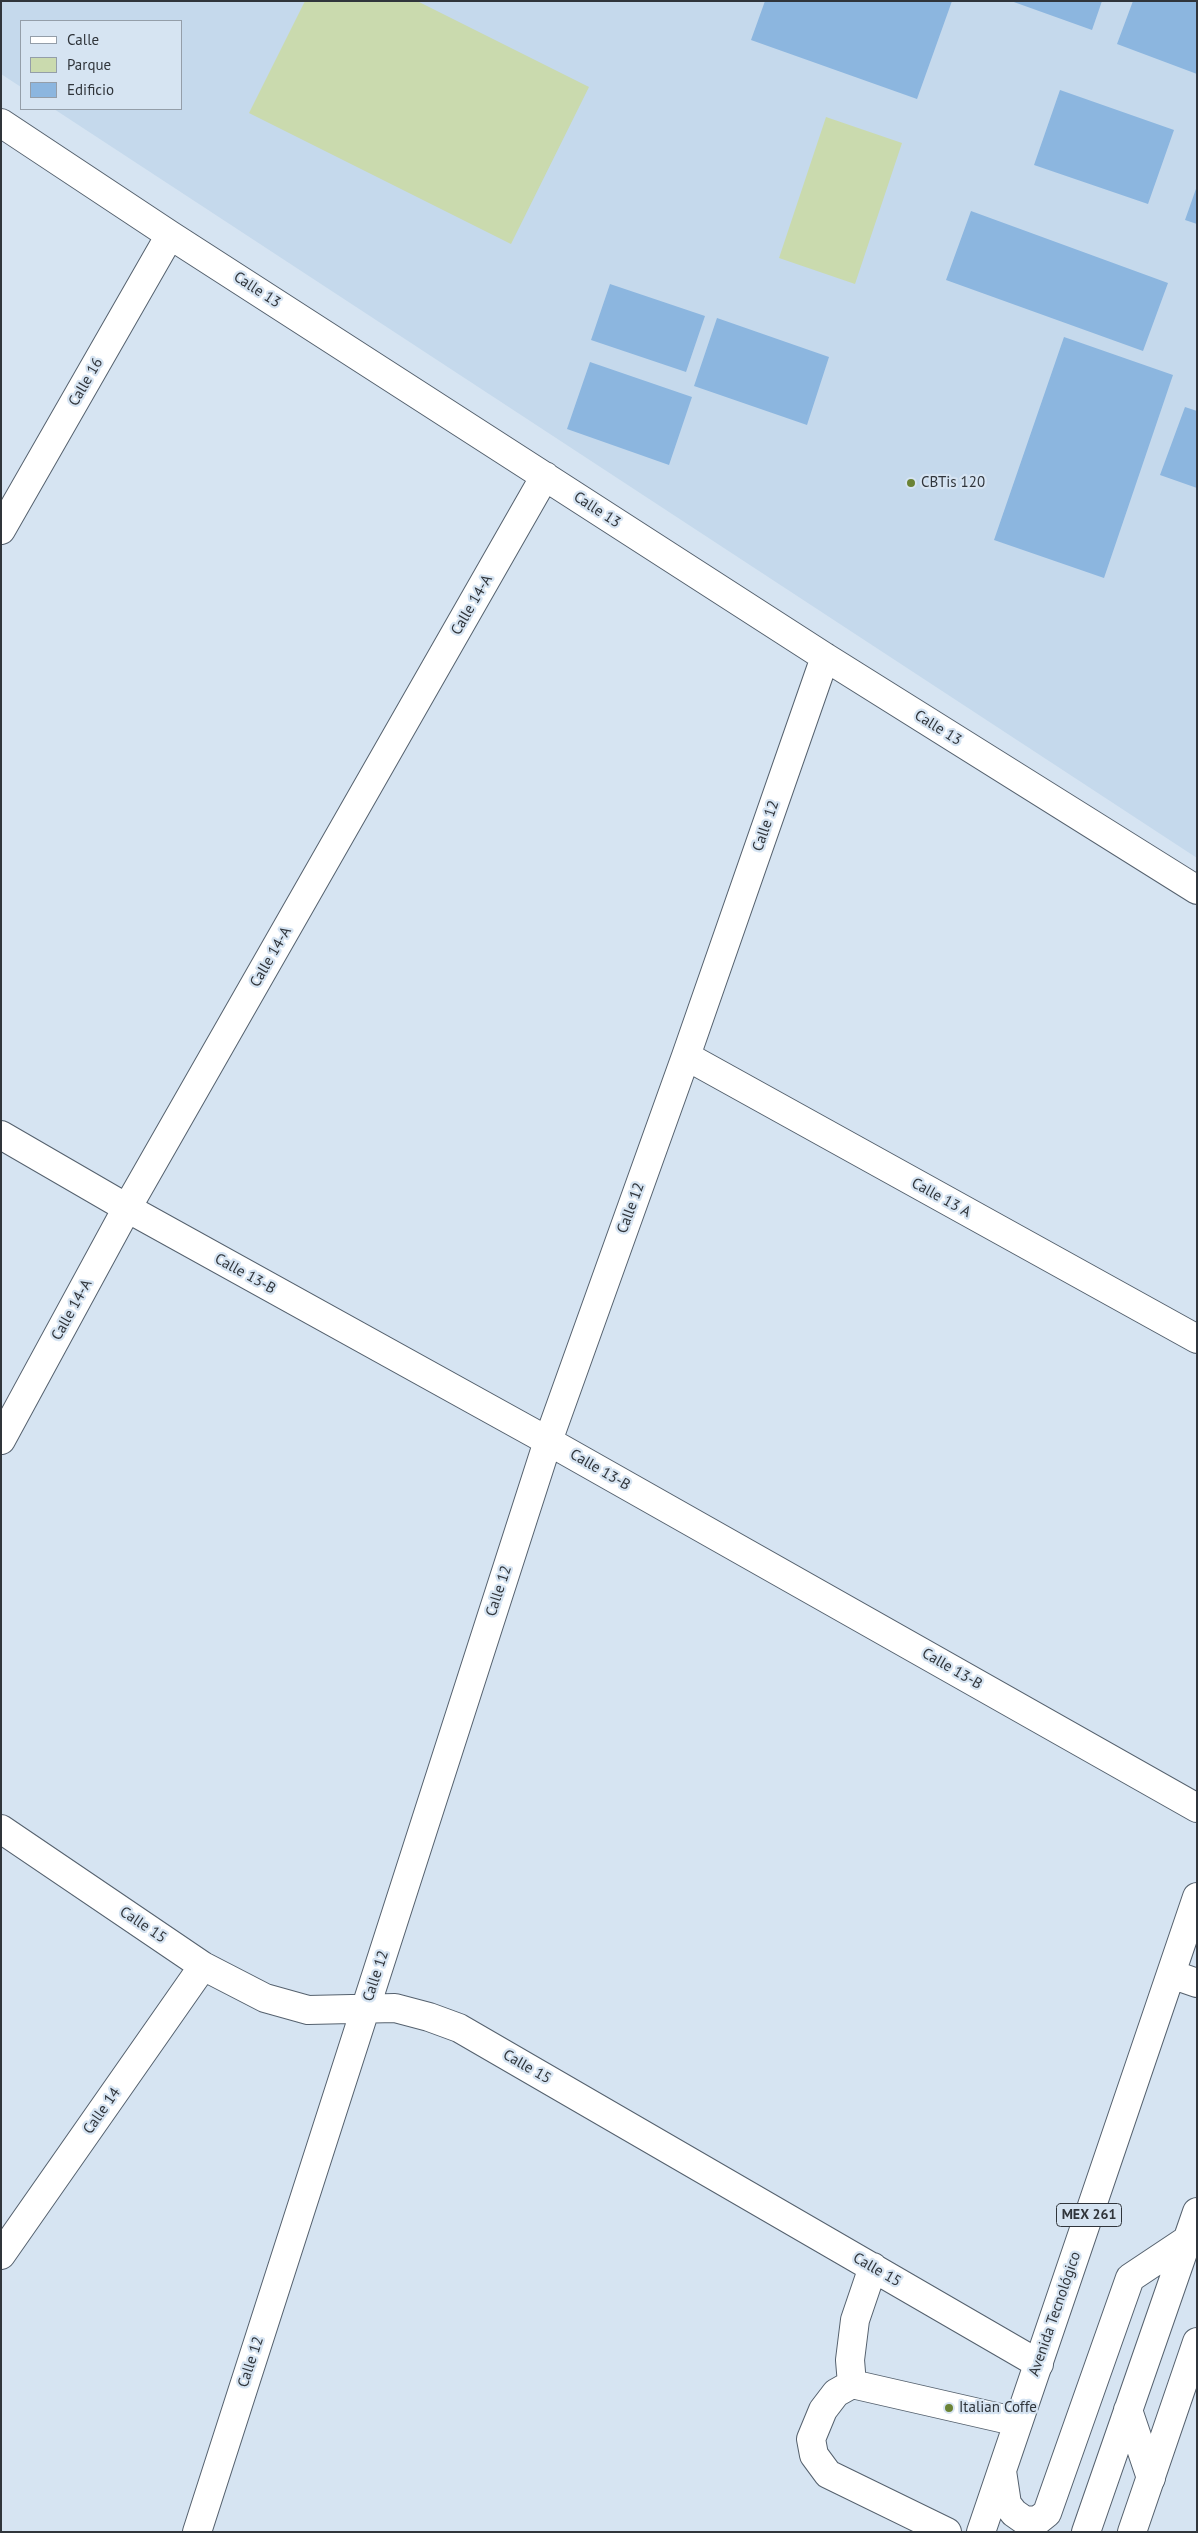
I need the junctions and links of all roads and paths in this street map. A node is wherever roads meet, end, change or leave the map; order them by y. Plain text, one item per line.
1 (1, 123) edge
2 (170, 234) junction
3 (545, 476) junction
4 (1, 530) edge
5 (825, 657) junction
6 (1197, 890) edge
7 (686, 1056) junction
8 (1, 1135) edge
9 (127, 1208) junction
10 (1197, 1339) edge
11 (1, 1440) edge
12 (548, 1440) junction
13 (1197, 1808) edge
14 (1, 1829) edge
15 (1197, 1897) edge
16 (1192, 1931) edge
17 (203, 1966) junction
18 (1171, 1974) junction
19 (1197, 1983) edge
20 (365, 2008) junction
21 (1197, 2212) edge
22 (1188, 2240) junction
23 (1, 2255) edge
24 (873, 2268) junction
25 (1196, 2343) edge
26 (1039, 2364) junction
27 (852, 2384) junction
28 (1128, 2410) junction
29 (1018, 2422) junction
30 (1002, 2470) junction
31 (1150, 2478) junction
32 (197, 2532) edge
33 (947, 2532) edge
34 (982, 2532) edge
35 (1086, 2532) edge
36 (1132, 2532) edge

1 - 2 street, Calle 13
2 - 3 street, Calle 13
2 - 4 street, Calle 16
3 - 5 street, Calle 13
3 - 9 street, Calle 14-A
5 - 6 street, Calle 13
5 - 7 street, Calle 12
7 - 10 street, Calle 13 A
7 - 12 street, Calle 12
8 - 9 street, Calle 13-B
9 - 11 street, Calle 14-A
9 - 12 street, Calle 13-B
12 - 13 street, Calle 13-B
12 - 20 street, Calle 12
14 - 17 street, Calle 15
15 - 16 street, Avenida Tecnológico / MEX 261
16 - 18 street, Avenida Tecnológico / MEX 261
17 - 20 street, Calle 15
17 - 23 street, Calle 14
18 - 19 street
18 - 26 street, Avenida Tecnológico / MEX 261
20 - 24 street, Calle 15
20 - 32 street, Calle 12
21 - 22 street
22 - 28 street
22 - 30 street
24 - 26 street, Calle 15
24 - 27 street
25 - 31 street
26 - 29 street, Avenida Tecnológico / MEX 261
27 - 29 street
27 - 33 street
28 - 31 street
28 - 35 street
29 - 30 street, Avenida Tecnológico / MEX 261
30 - 34 street, Avenida Tecnológico / MEX 261
31 - 36 street

